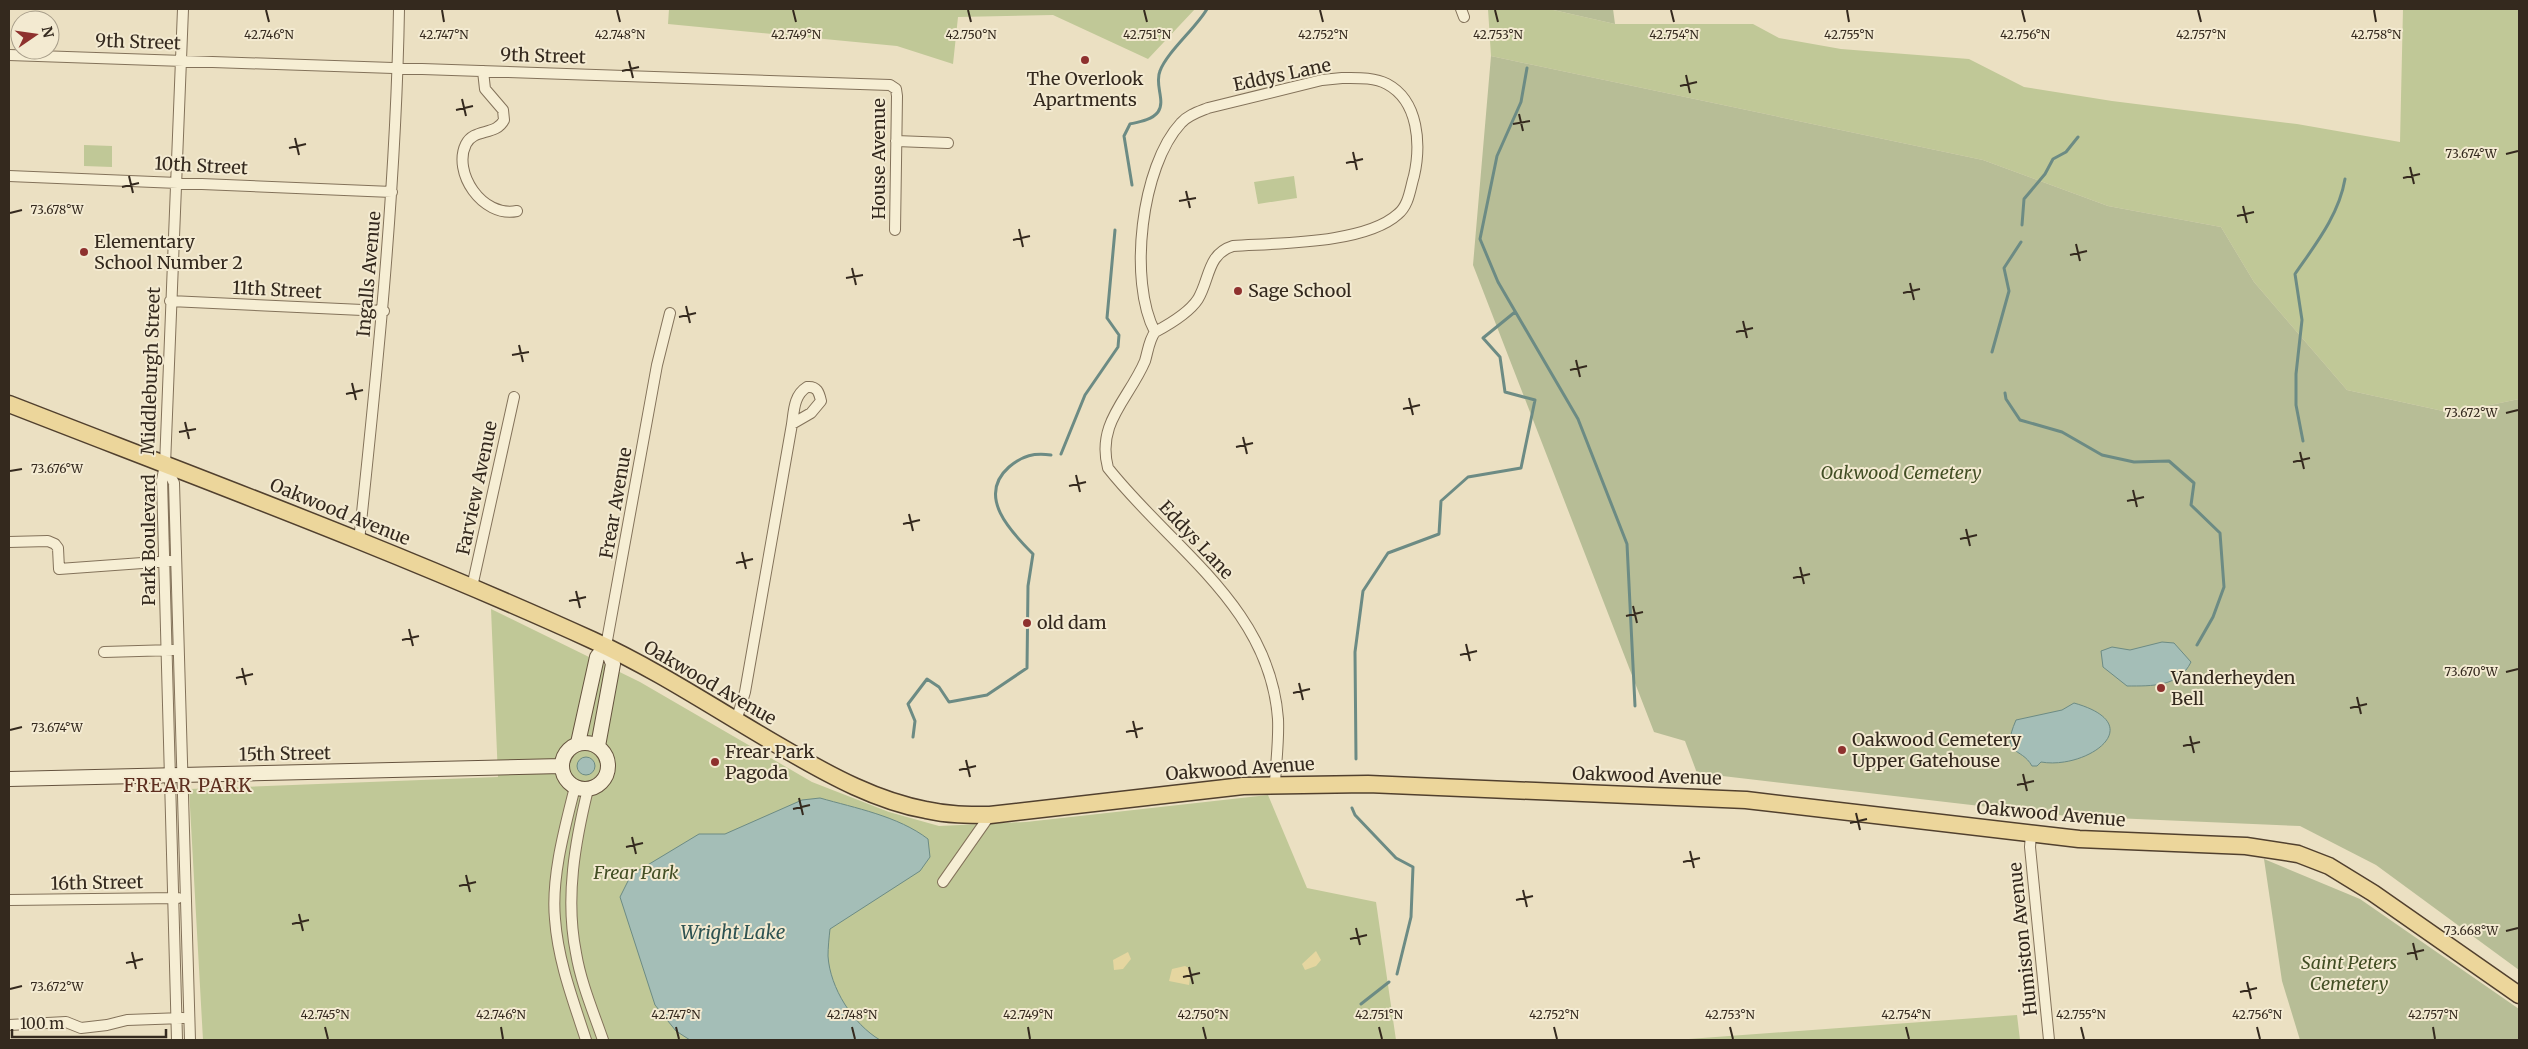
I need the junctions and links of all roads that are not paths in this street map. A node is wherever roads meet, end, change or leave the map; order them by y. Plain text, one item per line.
1 (182, 9) edge
2 (399, 9) edge
3 (9, 55) edge
4 (181, 60) junction
5 (398, 68) junction
6 (483, 71) junction
7 (896, 89) joint
8 (896, 141) junction
9 (948, 143) dead end
10 (9, 176) edge
11 (175, 181) junction
12 (392, 192) junction
13 (517, 211) dead end
14 (895, 230) dead end
15 (170, 301) junction
16 (384, 311) junction
17 (670, 313) dead end
18 (1155, 332) junction
19 (514, 397) dead end
20 (9, 404) edge
21 (792, 424) dead end
22 (165, 465) junction
23 (358, 541) junction
24 (9, 542) edge
25 (164, 561) junction
26 (176, 561) junction
27 (472, 587) junction
28 (606, 646) junction
29 (173, 650) junction
30 (104, 652) dead end
31 (736, 721) junction
32 (578, 743) junction
33 (598, 746) junction
34 (562, 766) junction
35 (175, 775) junction
36 (9, 779) edge
37 (1275, 784) junction
38 (581, 788) junction
39 (990, 815) junction
40 (2031, 834) junction
41 (943, 882) dead end
42 (172, 898) junction
43 (186, 898) junction
44 (9, 900) edge
45 (2519, 995) edge
46 (176, 1018) junction
47 (189, 1018) junction
48 (9, 1025) edge
49 (177, 1040) edge
50 (190, 1040) edge
51 (586, 1040) edge
52 (603, 1040) edge
53 (2049, 1040) edge

1 - 4 street, Middleburgh Street
2 - 5 street, Ingalls Avenue
3 - 4 street, 9th Street
4 - 5 street, 9th Street
4 - 11 street, Middleburgh Street
5 - 6 street, 9th Street
5 - 12 street, Ingalls Avenue
6 - 7 street, 9th Street
6 - 13 street
7 - 8 street, House Avenue
8 - 9 street
8 - 14 street, House Avenue
10 - 11 street, 10th Street
11 - 12 street, 10th Street
11 - 15 street, Middleburgh Street
12 - 16 street, Ingalls Avenue
15 - 16 street, 11th Street
15 - 22 street, Middleburgh Street
16 - 23 street, Ingalls Avenue
17 - 28 street, Frear Avenue
18 - 18 street, Eddys Lane
18 - 37 street, Eddys Lane
19 - 27 street, Farview Avenue
20 - 22 main road, Oakwood Avenue
21 - 31 street
22 - 23 main road, Oakwood Avenue
22 - 25 street, Park Boulevard
22 - 26 street, Park Boulevard
23 - 27 main road, Oakwood Avenue
24 - 25 street
25 - 26 street
25 - 29 street, Park Boulevard
26 - 29 street, Park Boulevard
27 - 28 main road, Oakwood Avenue
28 - 31 main road, Oakwood Avenue
28 - 32 street
28 - 33 street
29 - 30 street
29 - 35 street, Park Boulevard
31 - 39 main road, Oakwood Avenue
32 - 33 street
32 - 34 street
33 - 38 street
34 - 35 street, 15th Street
34 - 38 street
35 - 36 street, 15th Street
35 - 42 street, Park Boulevard
35 - 43 street, Park Boulevard
37 - 39 main road, Oakwood Avenue
37 - 40 main road, Oakwood Avenue
38 - 51 street
38 - 52 street
39 - 41 street
40 - 45 main road, Oakwood Avenue
40 - 53 street, Humiston Avenue
42 - 43 street, 16th Street
42 - 44 street, 16th Street
42 - 46 street, Park Boulevard
43 - 47 street, Park Boulevard
46 - 47 street
46 - 48 street
46 - 49 street, Park Boulevard
47 - 50 street, Park Boulevard

